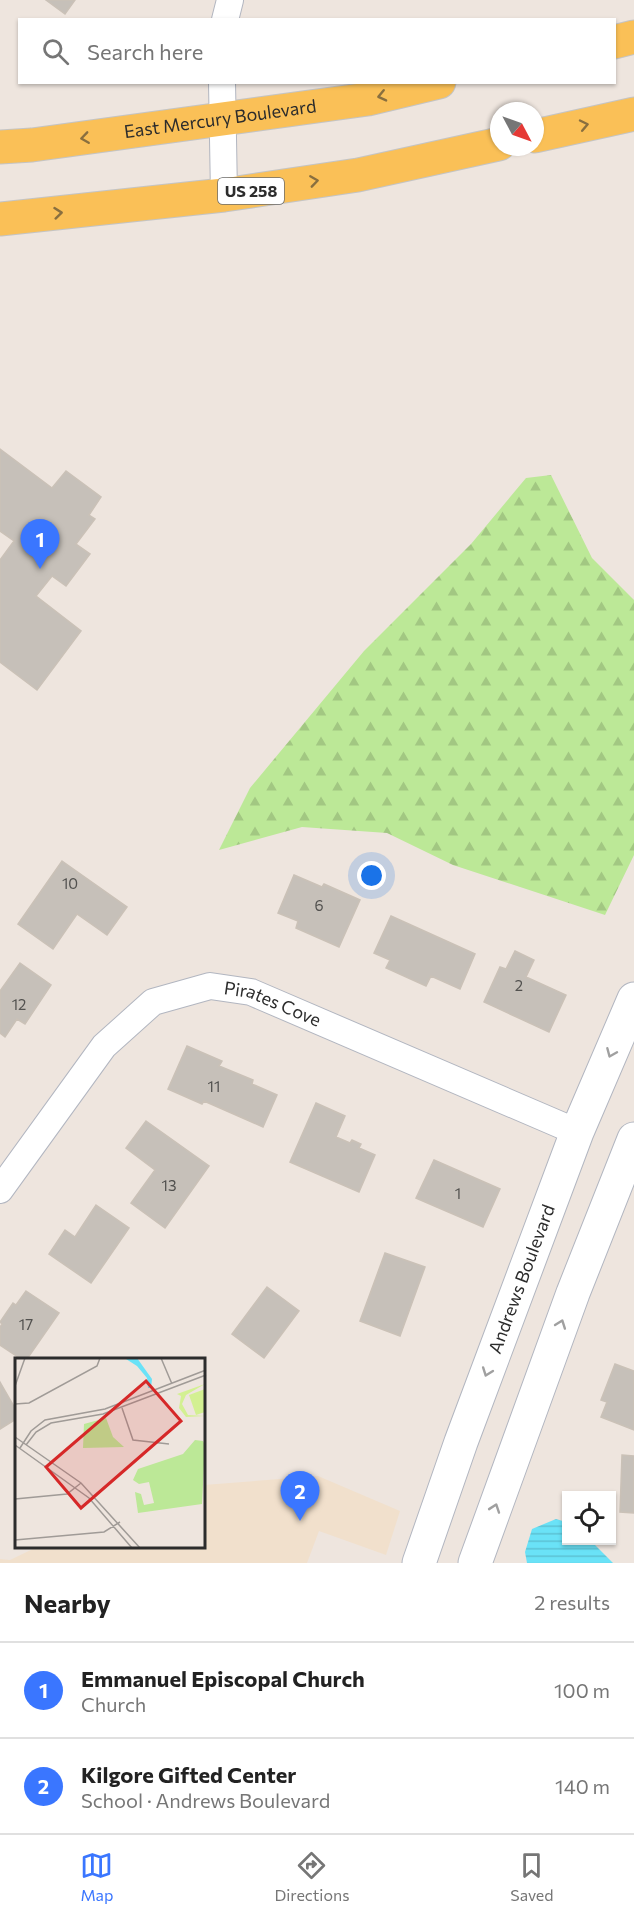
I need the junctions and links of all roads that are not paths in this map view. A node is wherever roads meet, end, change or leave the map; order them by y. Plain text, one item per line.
1 (230, 0) edge
2 (226, 18) edge
3 (634, 37) edge
4 (616, 42) edge
5 (222, 84) edge
6 (431, 84) edge
7 (634, 114) edge
8 (222, 120) junction
9 (544, 134) edge
10 (490, 146) edge
11 (0, 147) edge
12 (224, 195) junction
13 (0, 219) edge
14 (634, 999) edge
15 (577, 1132) junction
16 (634, 1139) edge
17 (0, 1190) edge
18 (419, 1563) edge
19 (475, 1563) edge

1 - 2 street
3 - 4 main road
5 - 8 street
6 -> 8 main road, East Mercury Boulevard
9 -> 7 main road
8 -> 11 main road, East Mercury Boulevard
8 - 12 street
12 -> 10 main road, US 258
13 -> 12 main road, US 258
14 -> 15 street, Andrews Boulevard
15 - 17 street, Pirates Cove
15 -> 18 street, Andrews Boulevard
19 -> 16 street

